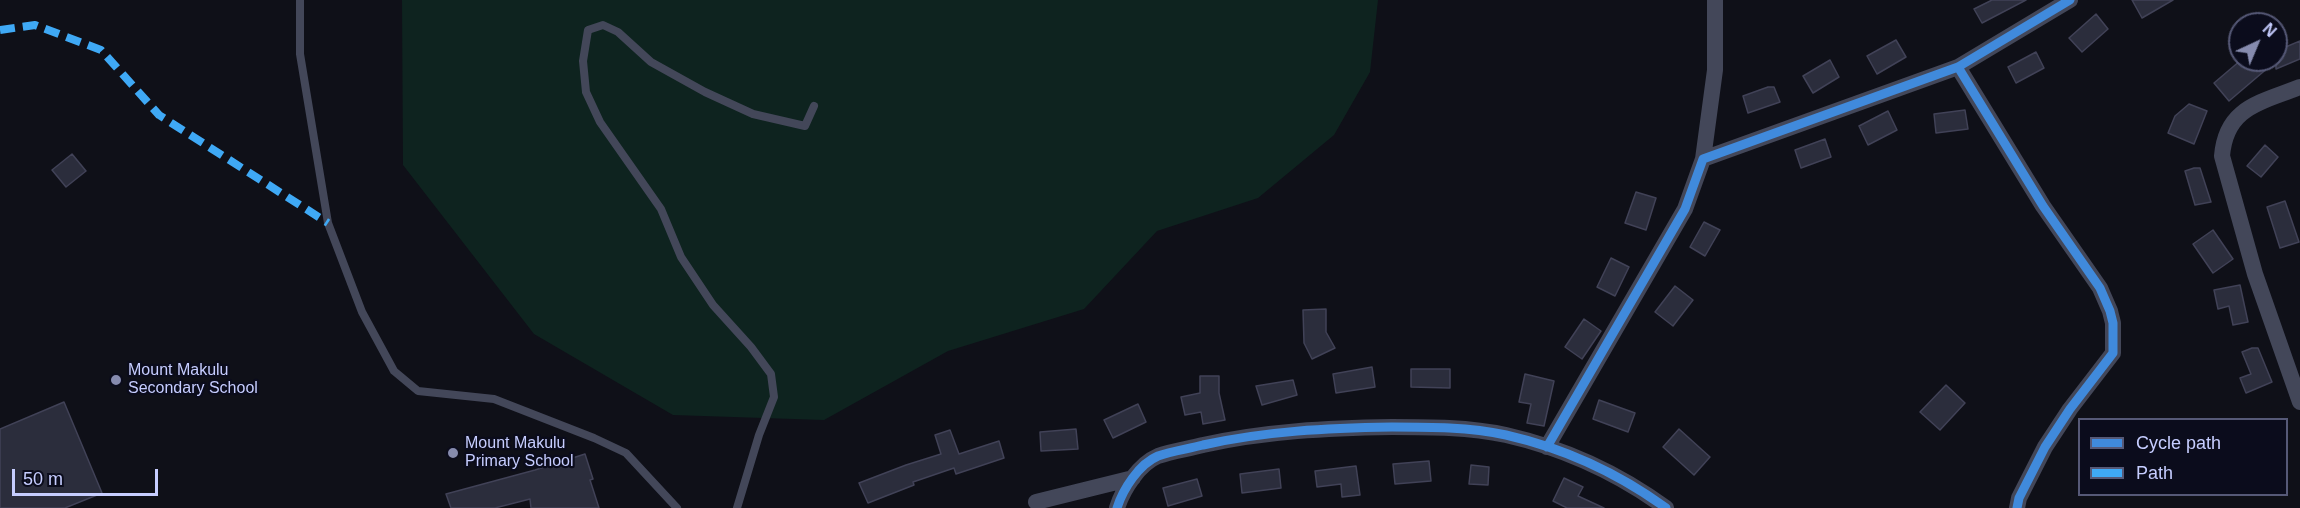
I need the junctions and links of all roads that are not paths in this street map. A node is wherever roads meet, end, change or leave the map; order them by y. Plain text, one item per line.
1 (300, 0) edge
2 (1715, 0) edge
3 (2070, 0) edge
4 (1958, 67) junction
5 (2300, 87) edge
6 (814, 106) dead end
7 (1703, 159) junction
8 (2300, 402) edge
9 (1547, 447) junction
10 (1133, 478) junction
11 (1036, 502) dead end
12 (677, 508) edge
13 (737, 508) edge
14 (1117, 508) edge
15 (1666, 508) edge
16 (2017, 508) edge

1 - 12 lane
2 - 7 street
3 - 4 street
4 - 7 street
4 - 16 street
5 - 8 street
6 - 13 lane
7 - 9 street
9 - 10 street
9 - 15 street
10 - 11 street
10 - 14 street

